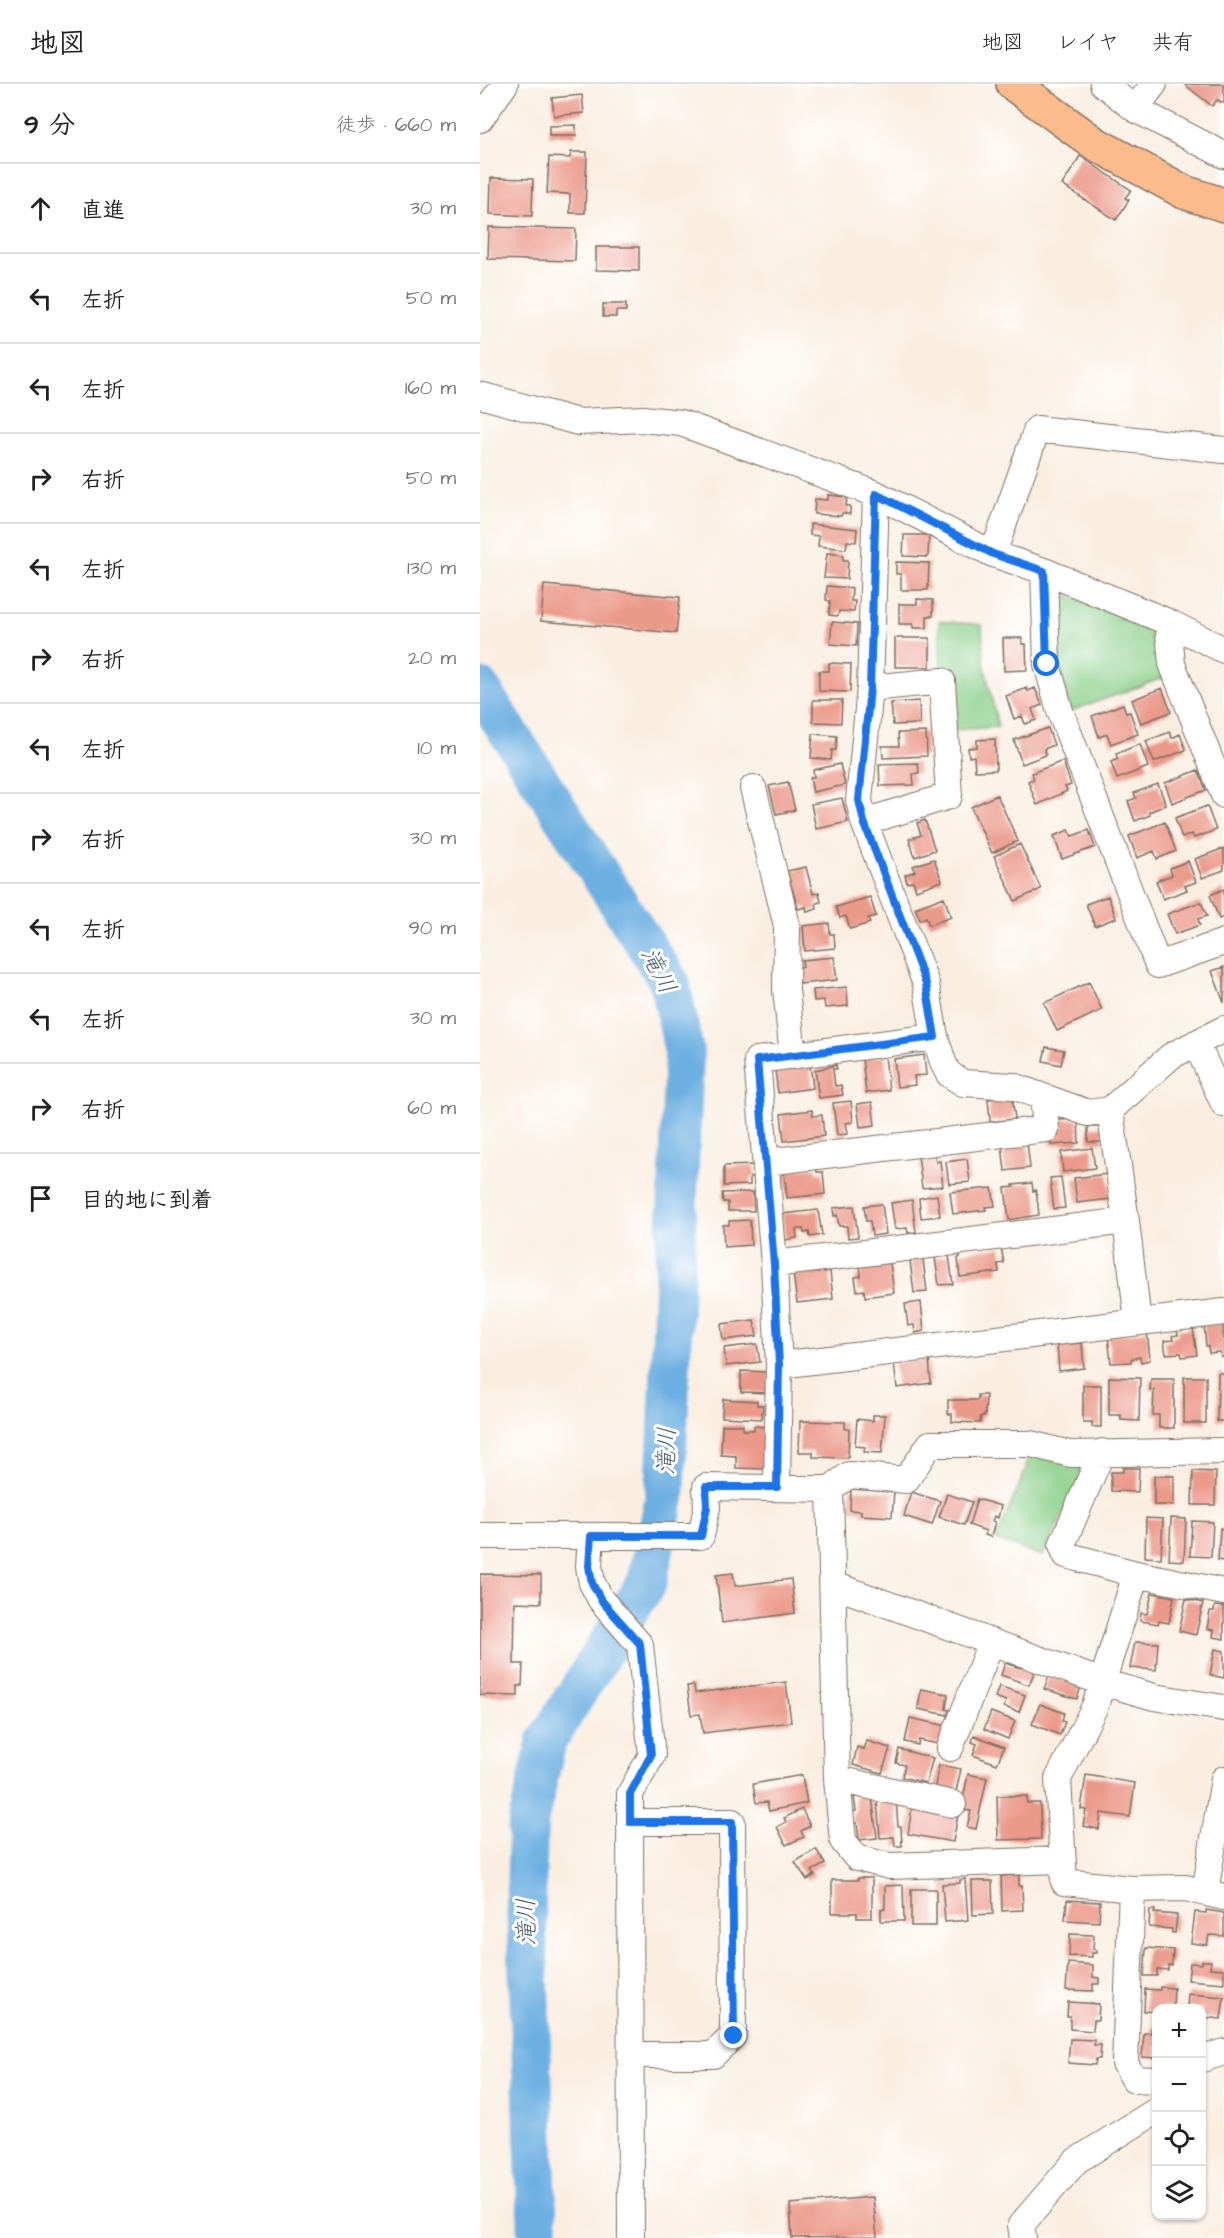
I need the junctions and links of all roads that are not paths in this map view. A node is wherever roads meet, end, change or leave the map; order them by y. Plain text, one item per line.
1 (505, 84) edge
2 (1013, 84) edge
3 (1103, 84) edge
4 (1154, 84) edge
5 (1135, 109) junction
6 (480, 119) edge
7 (1224, 155) edge
8 (1224, 205) edge
9 (480, 395) edge
10 (1224, 450) edge
11 (876, 494) junction
12 (993, 554) junction
13 (1044, 571) junction
14 (1168, 622) junction
15 (1224, 650) edge
16 (870, 688) junction
17 (753, 788) dead end
18 (1224, 795) edge
19 (864, 822) junction
20 (1224, 942) edge
21 (1224, 1029) edge
22 (935, 1037) junction
23 (1196, 1043) junction
24 (793, 1056) junction
25 (1043, 1097) junction
26 (1224, 1104) edge
27 (1110, 1110) junction
28 (766, 1162) junction
29 (1126, 1221) junction
30 (774, 1264) junction
31 (1224, 1312) edge
32 (1138, 1322) junction
33 (779, 1365) junction
34 (1224, 1451) edge
35 (1102, 1452) junction
36 (777, 1487) junction
37 (830, 1489) junction
38 (480, 1536) edge
39 (591, 1536) junction
40 (1136, 1574) junction
41 (834, 1585) junction
42 (1224, 1592) edge
43 (991, 1642) junction
44 (1101, 1682) junction
45 (1224, 1708) edge
46 (950, 1748) dead end
47 (837, 1779) junction
48 (1224, 1779) edge
49 (953, 1804) dead end
50 (630, 1822) junction
51 (1062, 1860) junction
52 (1132, 1889) junction
53 (1214, 1894) edge
54 (1224, 2052) edge
55 (631, 2055) junction
56 (1205, 2058) edge
57 (1152, 2080) edge
58 (1154, 2112) edge
59 (631, 2238) edge
60 (1023, 2238) edge

1 - 6 street
2 - 8 main road
3 - 5 street
4 - 5 street
5 - 7 street
9 - 11 street
10 - 12 street
11 - 12 street
11 - 16 street
12 - 13 street
13 - 14 street
13 - 20 street
14 - 15 street
14 - 18 street
16 - 19 street
16 - 19 street
17 - 24 street
19 - 22 street
21 - 23 street
22 - 24 street
22 - 25 street
23 - 26 street
23 - 27 street
24 - 28 street
25 - 27 street
25 - 28 street
27 - 29 street
28 - 30 street
29 - 30 street
29 - 32 street
30 - 33 street
31 - 32 street
32 - 33 street
33 - 36 street
34 - 35 street
35 - 37 street
35 - 40 street
36 - 37 street
36 - 39 street
37 - 41 street
38 - 39 street
39 - 50 street
40 - 42 street
40 - 44 street
41 - 43 street
41 - 47 street
43 - 44 street
43 - 46 street
44 - 45 street
44 - 51 street
47 - 49 street
47 - 51 street
48 - 53 street
50 - 55 street
50 - 55 street
51 - 52 street
52 - 53 street
52 - 57 street
54 - 56 street
55 - 59 street
58 - 60 street

